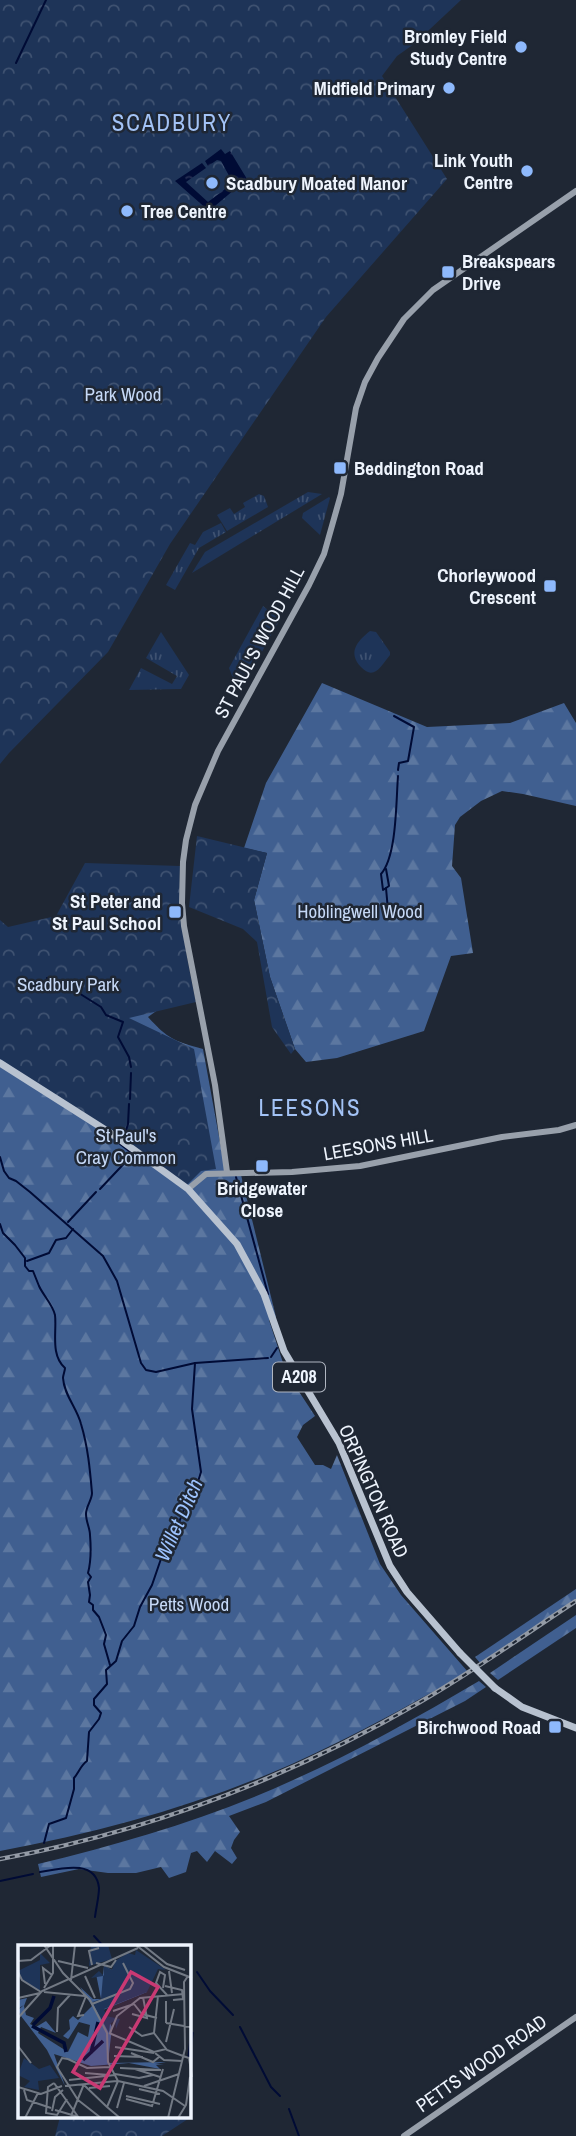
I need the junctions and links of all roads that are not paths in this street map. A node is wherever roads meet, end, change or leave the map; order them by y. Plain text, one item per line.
1 (576, 191) edge
2 (0, 1063) edge
3 (576, 1125) edge
4 (227, 1172) junction
5 (188, 1189) junction
6 (576, 1728) edge
7 (576, 2017) edge
8 (404, 2136) edge

1 - 4 street, ST PAUL'S WOOD HILL
2 - 5 main road, A208
3 - 4 street, LEESONS HILL
4 - 5 street, LEESONS HILL
5 - 6 main road, ORPINGTON ROAD / A208, bridge
7 - 8 street, PETTS WOOD ROAD

